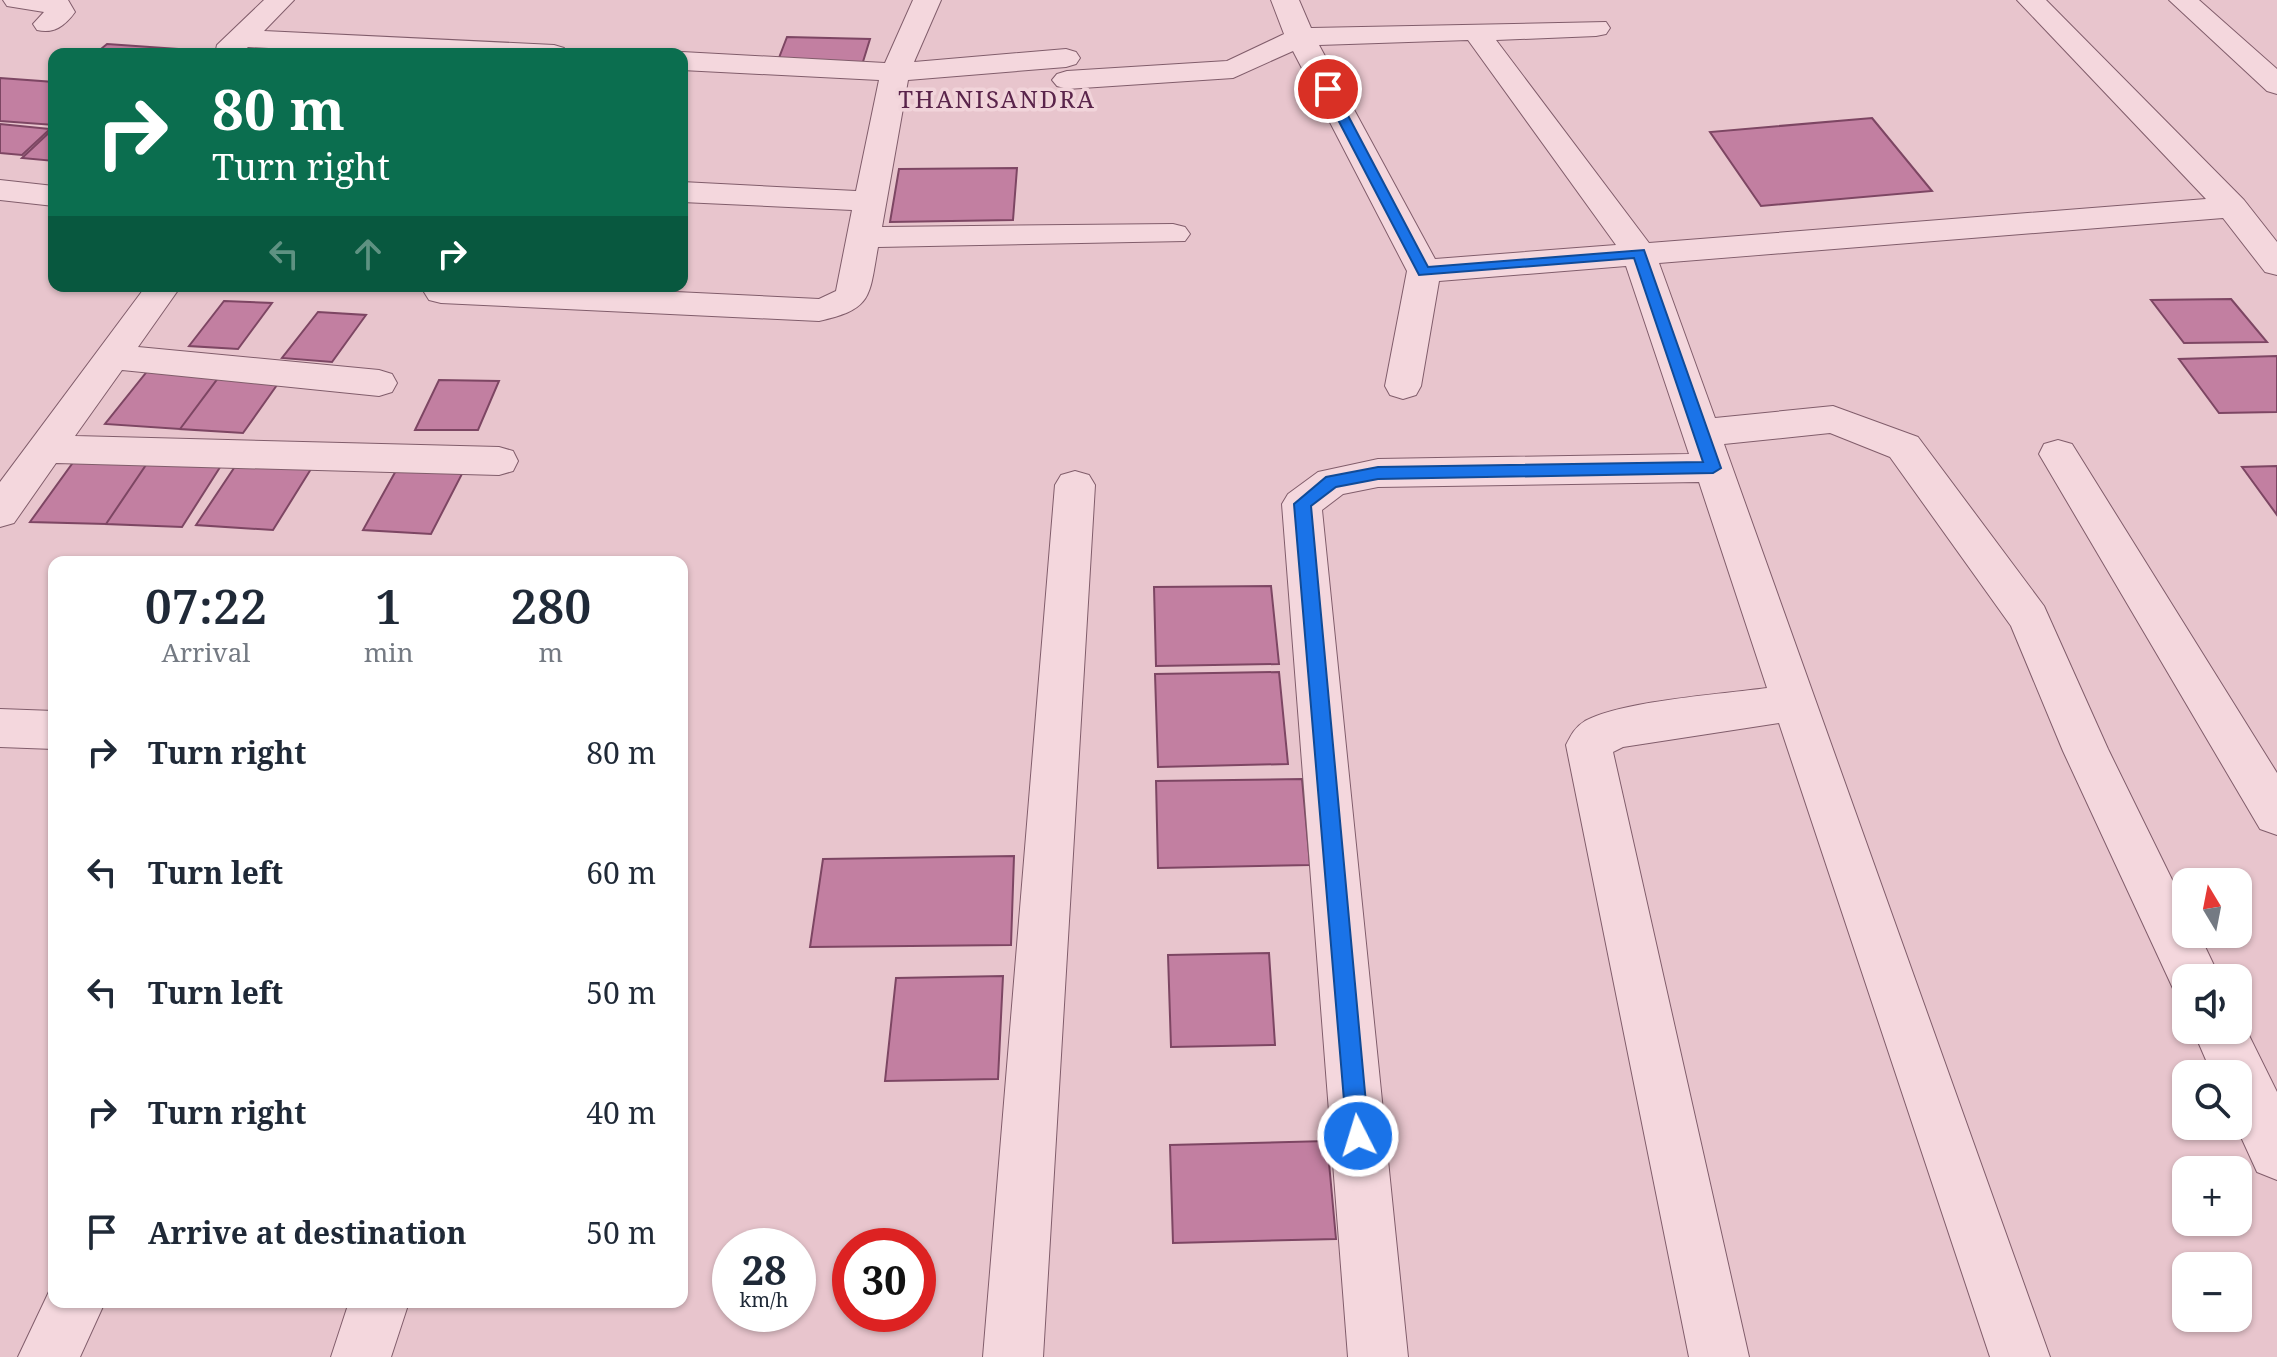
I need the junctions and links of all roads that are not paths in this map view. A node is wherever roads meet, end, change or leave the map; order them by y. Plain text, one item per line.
1 (17, 0) edge
2 (280, 0) edge
3 (927, 0) edge
4 (1285, 0) edge
5 (2031, 0) edge
6 (2183, 0) edge
7 (47, 24) dead end
8 (1596, 28) dead end
9 (1477, 33) junction
10 (1300, 37) junction
11 (232, 46) edge
12 (312, 48) edge
13 (688, 61) edge
14 (895, 72) junction
15 (2277, 85) edge
16 (0, 190) edge
17 (688, 192) edge
18 (48, 195) edge
19 (870, 201) junction
20 (2232, 207) junction
21 (1173, 234) dead end
22 (862, 237) junction
23 (1639, 253) junction
24 (2277, 264) edge
25 (1424, 271) junction
26 (160, 292) edge
27 (441, 292) dead end
28 (113, 357) junction
29 (379, 383) dead end
30 (1403, 386) dead end
31 (46, 449) junction
32 (1707, 450) junction
33 (2058, 454) dead end
34 (499, 461) dead end
35 (1075, 485) dead end
36 (0, 512) edge
37 (1794, 702) junction
38 (0, 728) edge
39 (48, 730) edge
40 (2277, 814) edge
41 (2187, 964) edge
42 (2226, 1044) edge
43 (2277, 1152) edge
44 (72, 1308) edge
45 (377, 1308) edge
46 (48, 1357) edge
47 (361, 1357) edge
48 (1013, 1357) edge
49 (1378, 1357) edge
50 (1719, 1357) edge
51 (2020, 1357) edge

1 - 7 street
2 - 11 street
3 - 14 street
4 - 10 street
5 - 20 street
6 - 15 street
8 - 9 street
9 - 10 street
9 - 23 street
10 - 14 street
10 - 25 street
11 - 12 street
13 - 14 street
14 - 19 street
16 - 18 street
17 - 19 street
19 - 22 street
20 - 23 street
20 - 24 street
21 - 22 street
22 - 27 street
23 - 25 street
23 - 32 street
25 - 30 street
26 - 28 street
28 - 29 street
28 - 31 street
31 - 34 street
31 - 36 street
32 - 37 street
32 - 41 street
32 - 49 street
33 - 40 street
35 - 48 street
37 - 50 street
37 - 51 street
38 - 39 street
42 - 43 street
44 - 46 street
45 - 47 street

